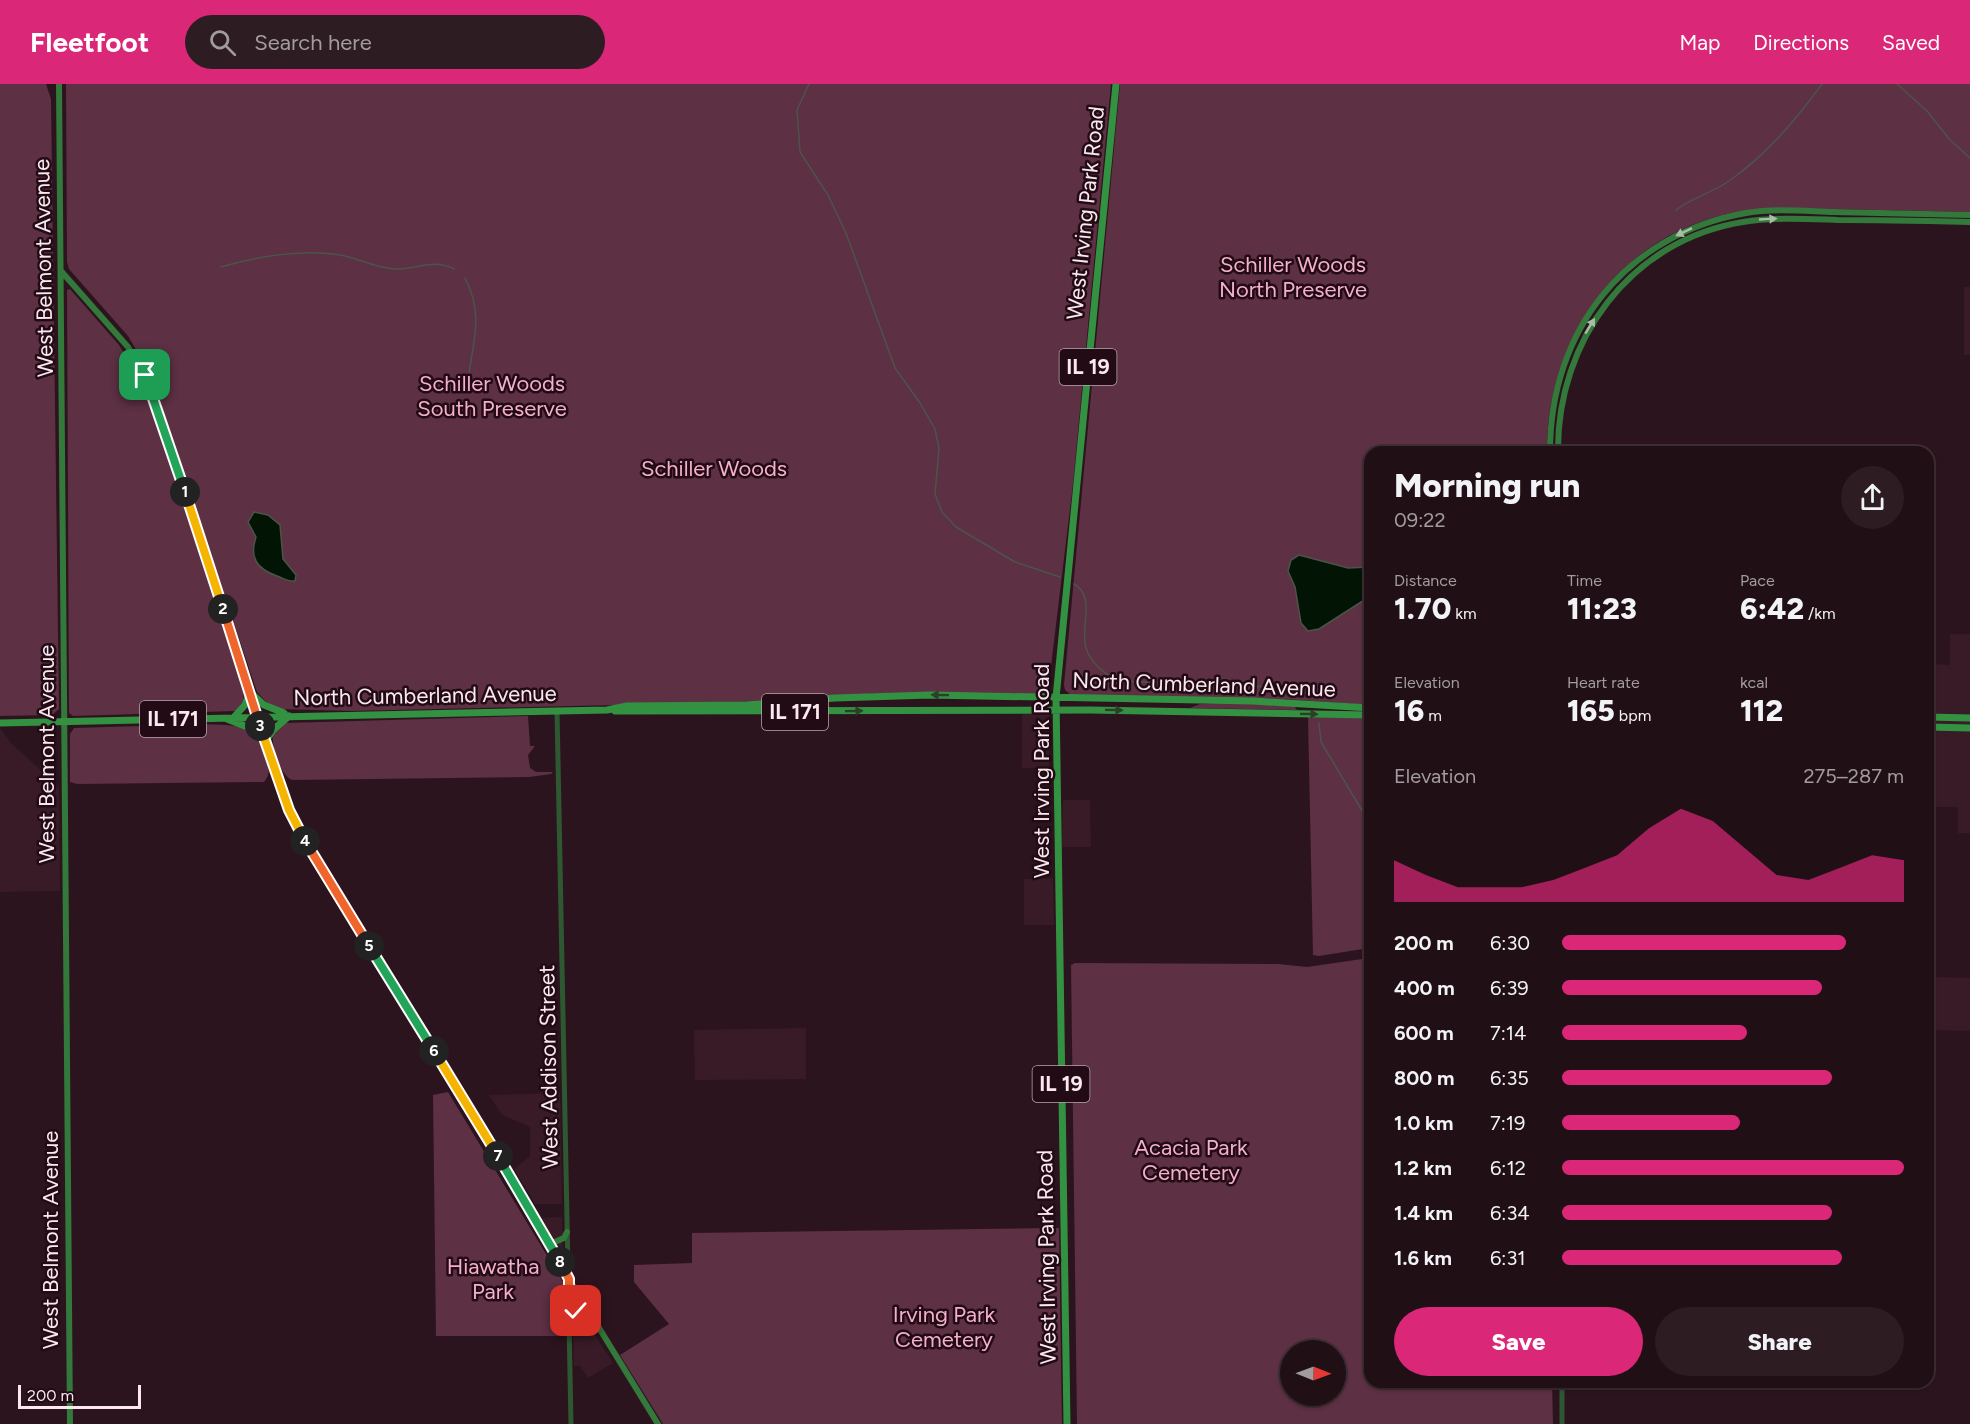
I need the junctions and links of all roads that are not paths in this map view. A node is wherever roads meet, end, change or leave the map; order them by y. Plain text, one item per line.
1 (59, 84) edge
2 (1116, 84) edge
3 (1970, 215) edge
4 (1970, 222) edge
5 (61, 271) junction
6 (1554, 441) junction
7 (1552, 446) edge
8 (1556, 446) edge
9 (250, 692) junction
10 (1056, 698) junction
11 (1364, 708) edge
12 (557, 710) junction
13 (607, 710) junction
14 (1056, 710) junction
15 (1364, 715) edge
16 (257, 716) junction
17 (289, 716) junction
18 (225, 717) junction
19 (234, 717) junction
20 (1934, 717) edge
21 (1970, 718) edge
22 (64, 722) junction
23 (0, 723) edge
24 (1934, 727) edge
25 (1970, 728) edge
26 (265, 742) junction
27 (567, 1232) junction
28 (550, 1244) junction
29 (569, 1279) junction
30 (590, 1313) junction
31 (569, 1314) junction
32 (1562, 1388) edge
33 (70, 1424) edge
34 (571, 1424) edge
35 (658, 1424) edge
36 (1067, 1424) edge
37 (1562, 1424) edge

1 - 5 main road, West Belmont Avenue
2 - 10 main road, West Irving Park Road / IL 19
3 -> 6 main road
6 -> 4 main road
5 - 9 main road
5 - 22 main road, West Belmont Avenue
6 - 7 main road
6 - 8 main road
9 - 16 main road
9 - 17 main road
9 - 19 main road
10 - 11 main road, North Cumberland Avenue / IL 171
10 -> 13 main road, North Cumberland Avenue / IL 171
10 - 14 main road, West Irving Park Road / IL 19
12 - 13 main road, North Cumberland Avenue / IL 171
12 - 17 main road, North Cumberland Avenue / IL 171
12 - 27 street, West Addison Street
13 -> 14 main road, North Cumberland Avenue / IL 171
14 -> 15 main road, North Cumberland Avenue / IL 171
14 - 36 main road, West Irving Park Road / IL 19
16 - 17 main road, North Cumberland Avenue / IL 171
16 - 19 main road, North Cumberland Avenue / IL 171
16 - 26 main road
17 - 26 main road
18 - 19 main road, North Cumberland Avenue / IL 171
18 - 22 main road, North Cumberland Avenue / IL 171
18 - 26 main road
20 - 21 main road
22 - 23 main road, IL 171
22 - 33 main road, West Belmont Avenue
24 - 25 main road
26 - 28 main road
27 - 28 main road
27 - 29 street, West Addison Street
28 - 29 main road
29 - 30 main road
29 - 31 street, West Addison Street
30 - 31 main road
30 - 35 main road
31 - 34 street, West Addison Street
32 - 37 street

